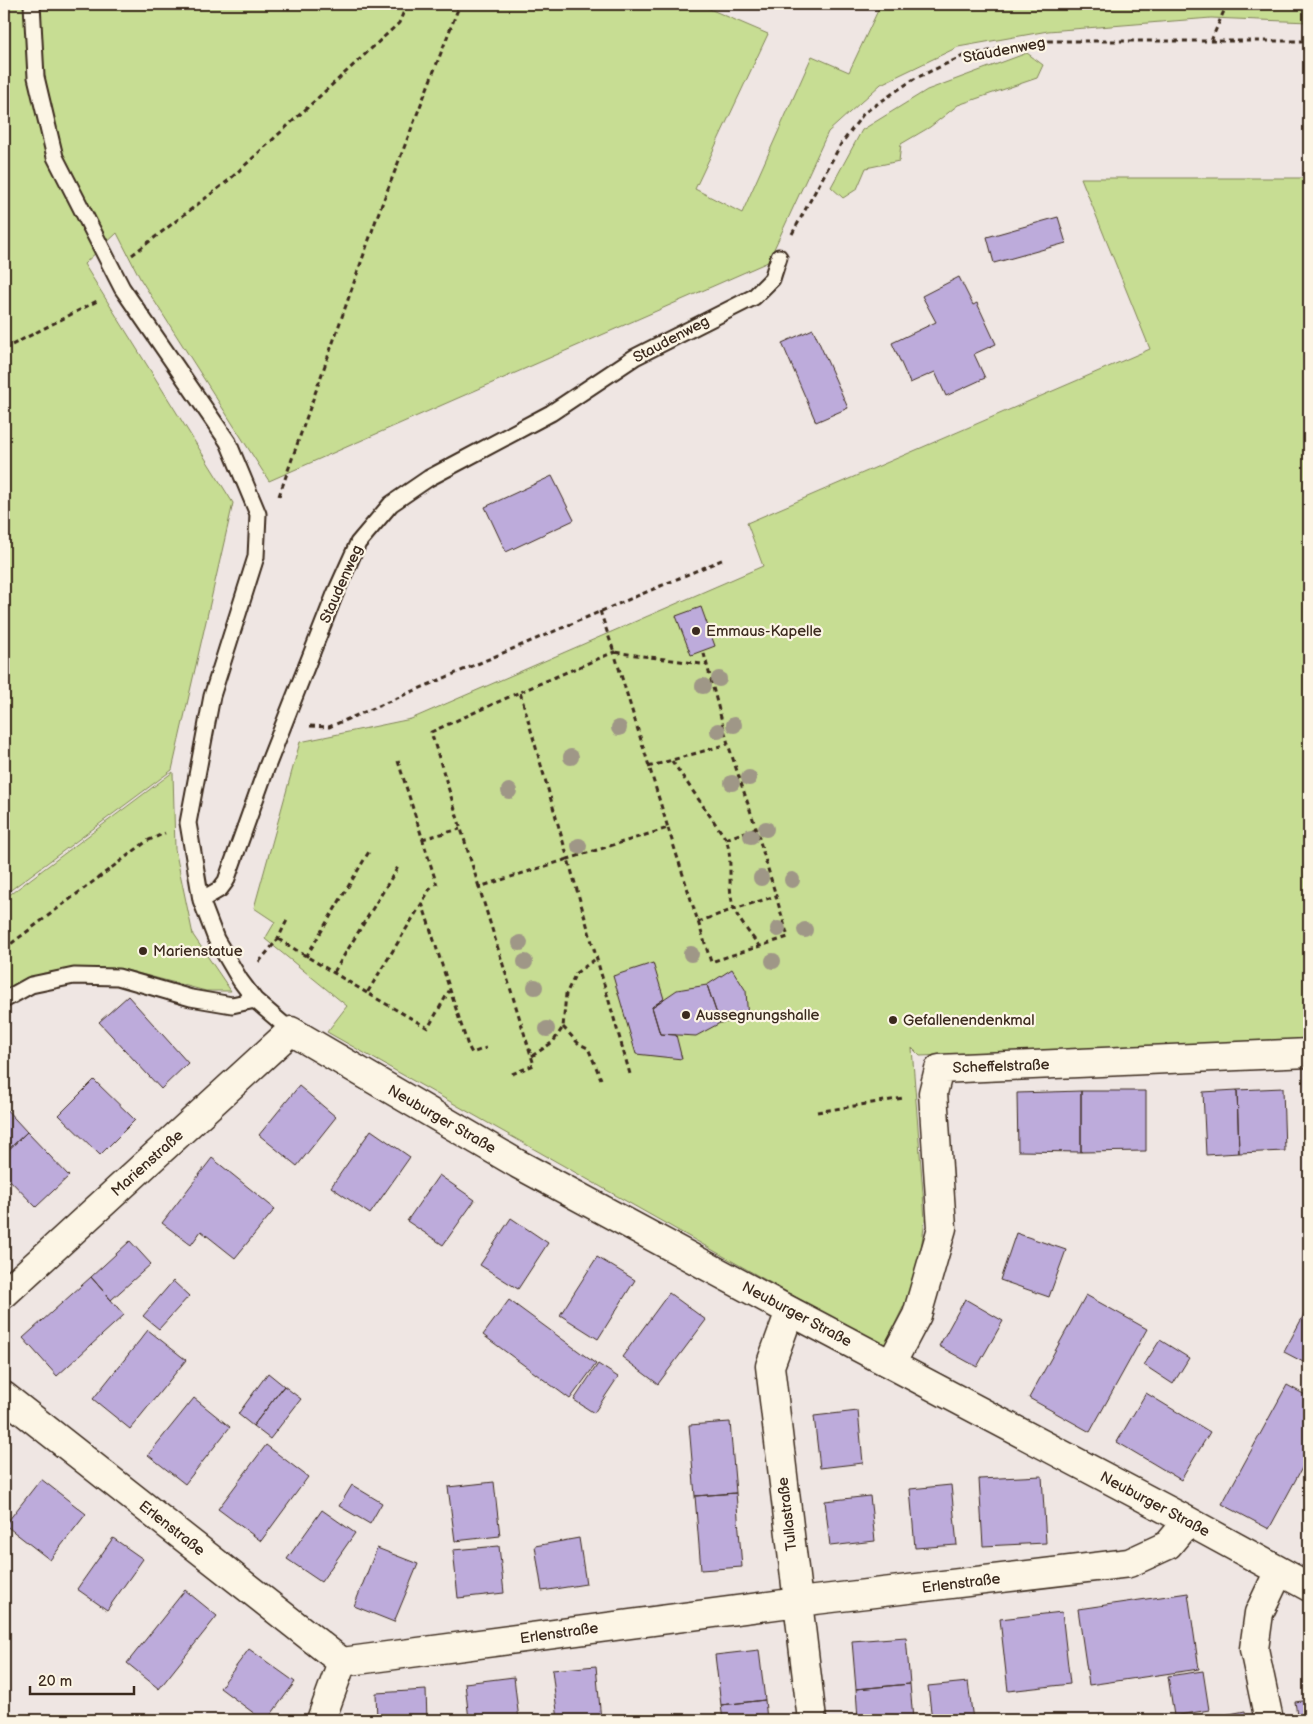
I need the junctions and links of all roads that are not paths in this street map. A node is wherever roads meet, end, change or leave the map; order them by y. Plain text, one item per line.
1 (32, 4) edge
2 (779, 257) road end
3 (201, 900) junction
4 (4, 1000) edge
5 (255, 1000) junction
6 (291, 1031) junction
7 (1309, 1053) edge
8 (4, 1294) edge
9 (790, 1311) junction
10 (891, 1364) junction
11 (4, 1396) edge
12 (1188, 1521) junction
13 (1279, 1571) junction
14 (1309, 1587) edge
15 (798, 1602) junction
16 (342, 1662) junction
17 (321, 1720) edge
18 (812, 1720) edge
19 (1269, 1720) edge

1 - 3 lane
2 - 3 lane, Staudenweg
3 - 5 lane
4 - 5 lane
5 - 6 lane
6 - 8 street, Marienstraße
6 - 9 street, Neuburger Straße
7 - 10 street, Scheffelstraße
9 - 10 street, Neuburger Straße
9 - 15 street, Tullastraße
10 - 12 street, Neuburger Straße
11 - 16 street, Erlenstraße
12 - 13 street, Neuburger Straße
12 - 15 street, Erlenstraße
13 - 14 street, Neuburger Straße
13 - 19 street
15 - 16 street, Erlenstraße
15 - 18 street, Tullastraße
16 - 17 street

